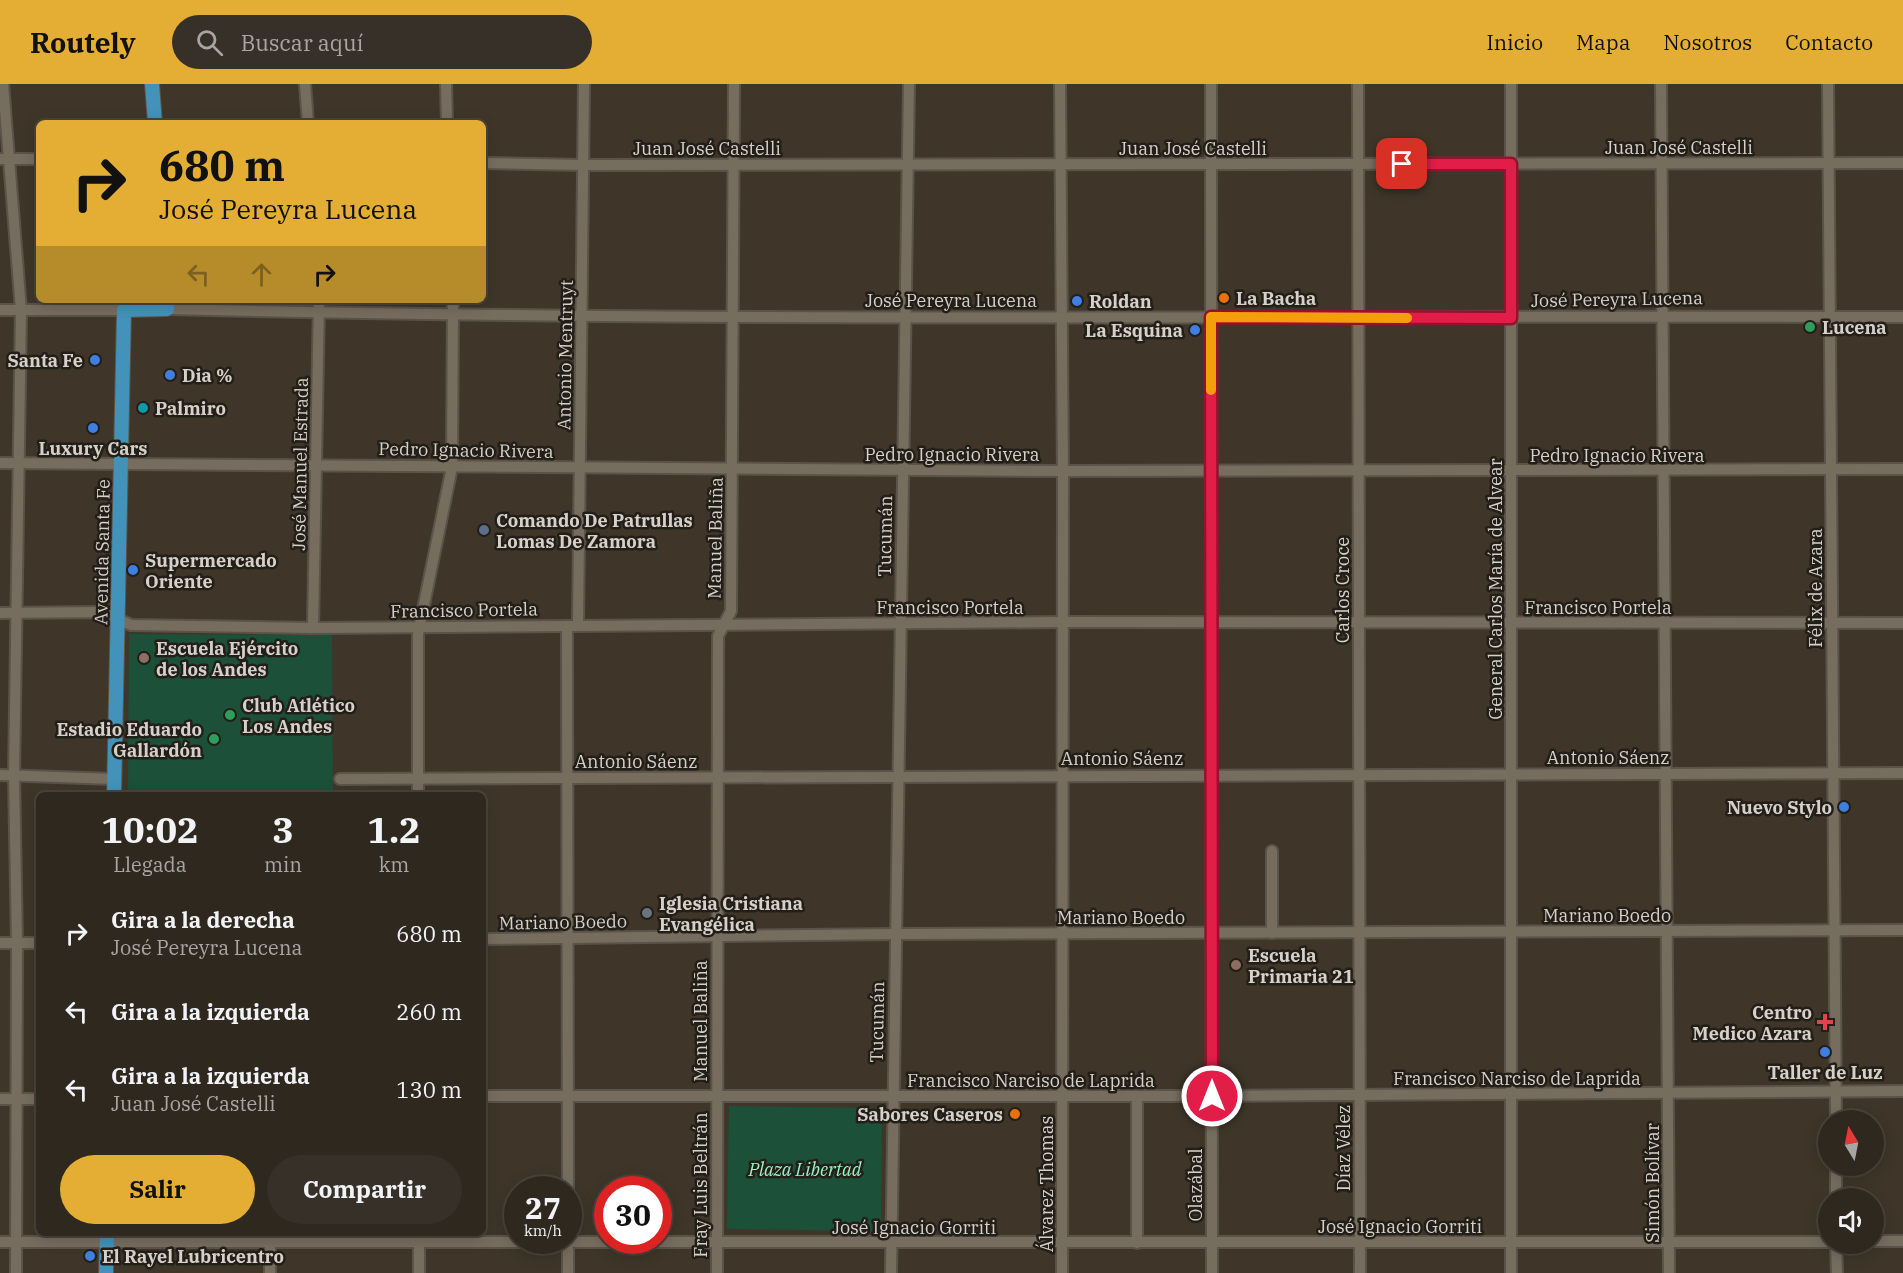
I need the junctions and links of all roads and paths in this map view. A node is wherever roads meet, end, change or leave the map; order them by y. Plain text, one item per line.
1 (3, 84) edge
2 (152, 84) edge
3 (305, 84) edge
4 (446, 84) edge
5 (584, 84) edge
6 (734, 84) edge
7 (909, 84) edge
8 (1060, 84) edge
9 (1211, 84) edge
10 (1358, 84) edge
11 (1511, 84) edge
12 (1661, 84) edge
13 (1828, 84) edge
14 (155, 120) edge
15 (308, 120) edge
16 (447, 120) edge
17 (4, 159) edge
18 (36, 159) edge
19 (486, 163) edge
20 (1661, 163) junction
21 (1903, 163) edge
22 (1211, 164) junction
23 (1358, 164) junction
24 (1511, 164) junction
25 (1829, 164) junction
26 (584, 165) junction
27 (733, 165) junction
28 (908, 165) junction
29 (1061, 165) junction
30 (319, 303) edge
31 (453, 303) edge
32 (166, 305) edge
33 (0, 309) edge
34 (21, 309) junction
35 (124, 310) junction
36 (319, 313) junction
37 (454, 316) junction
38 (1661, 316) junction
39 (1830, 316) junction
40 (1903, 316) edge
41 (583, 317) junction
42 (732, 317) junction
43 (1211, 317) junction
44 (1063, 318) junction
45 (1359, 318) junction
46 (1511, 318) junction
47 (906, 319) junction
48 (0, 463) edge
49 (18, 463) junction
50 (121, 463) junction
51 (317, 463) junction
52 (452, 466) junction
53 (580, 468) junction
54 (733, 469) junction
55 (1211, 469) junction
56 (1903, 469) edge
57 (903, 470) junction
58 (1831, 470) junction
59 (1063, 471) junction
60 (1358, 471) junction
61 (1512, 471) junction
62 (1663, 471) junction
63 (0, 613) edge
64 (17, 613) junction
65 (119, 621) junction
66 (1064, 622) junction
67 (1210, 622) junction
68 (1511, 623) junction
69 (1663, 623) junction
70 (1832, 623) junction
71 (1903, 623) edge
72 (901, 624) junction
73 (1359, 624) junction
74 (726, 625) junction
75 (573, 626) junction
76 (419, 627) junction
77 (313, 628) junction
78 (1903, 772) edge
79 (1511, 773) junction
80 (1665, 773) junction
81 (1833, 773) junction
82 (1062, 774) junction
83 (1211, 774) junction
84 (1359, 774) junction
85 (0, 775) edge
86 (899, 775) junction
87 (14, 776) junction
88 (568, 777) junction
89 (718, 778) junction
90 (114, 779) junction
91 (340, 779) dead end
92 (418, 779) junction
93 (114, 792) edge
94 (418, 792) edge
95 (1272, 851) dead end
96 (1835, 930) junction
97 (1903, 930) edge
98 (1666, 931) junction
99 (1359, 932) junction
100 (1511, 932) junction
101 (1211, 933) junction
102 (1272, 933) junction
103 (896, 934) junction
104 (1062, 934) junction
105 (718, 936) junction
106 (567, 938) junction
107 (486, 939) edge
108 (0, 943) edge
109 (17, 943) junction
110 (36, 943) edge
111 (1903, 1091) edge
112 (1836, 1092) junction
113 (1668, 1093) junction
114 (1511, 1094) junction
115 (486, 1096) edge
116 (567, 1096) junction
117 (892, 1096) junction
118 (1063, 1096) junction
119 (1137, 1096) junction
120 (1212, 1096) junction
121 (1360, 1096) junction
122 (716, 1098) junction
123 (0, 1099) edge
124 (17, 1099) junction
125 (36, 1099) edge
126 (1836, 1110) edge
127 (568, 1176) edge
128 (419, 1237) edge
129 (107, 1238) edge
130 (270, 1238) edge
131 (504, 1239) edge
132 (582, 1241) edge
133 (1884, 1241) edge
134 (1903, 1241) edge
135 (0, 1242) edge
136 (16, 1242) junction
137 (1360, 1242) junction
138 (1511, 1242) junction
139 (1668, 1242) junction
140 (1818, 1242) edge
141 (717, 1243) junction
142 (891, 1243) junction
143 (1062, 1243) junction
144 (1137, 1243) junction
145 (1212, 1243) junction
146 (568, 1254) edge
147 (1836, 1254) edge
148 (16, 1273) edge
149 (106, 1273) edge
150 (270, 1273) edge
151 (419, 1273) edge
152 (568, 1273) edge
153 (717, 1273) edge
154 (891, 1273) edge
155 (1062, 1273) edge
156 (1212, 1273) edge
157 (1360, 1273) edge
158 (1511, 1273) edge
159 (1669, 1273) edge
160 (1837, 1273) edge

1 - 17 street
2 - 14 main road
3 - 15 street
4 - 16 street
5 - 26 street, Antonio Mentruyt
6 - 27 street, Manuel Baliña
7 - 28 street, Tucumán
8 - 29 street, Álvarez Thomas
9 - 22 street, Olazábal
10 - 23 street, Carlos Croce
11 - 24 street, General Carlos María de Alvear
12 - 20 street, Simón Bolívar
13 - 25 street, Félix de Azara
17 - 18 street
17 - 34 street
19 - 26 street, Juan José Castelli
20 - 24 street, Juan José Castelli
20 - 25 street, Juan José Castelli
20 - 38 street, Simón Bolívar
21 - 25 street, Juan José Castelli
22 - 23 street, Juan José Castelli
22 - 29 street, Juan José Castelli
22 - 43 street, Olazábal
23 - 24 street, Juan José Castelli
23 - 45 street, Carlos Croce
24 - 46 street, General Carlos María de Alvear
25 - 39 street, Félix de Azara
26 - 27 street, Juan José Castelli
26 - 41 street, Antonio Mentruyt
27 - 28 street, Juan José Castelli
27 - 42 street, Manuel Baliña
28 - 29 street, Juan José Castelli
28 - 47 street, Tucumán
29 - 44 street, Álvarez Thomas
30 - 36 street, José Manuel Estrada
31 - 37 street
32 - 35 main road, José Pereyra Lucena
32 - 36 street, José Pereyra Lucena
33 - 34 street, José Pereyra Lucena
34 - 35 street, José Pereyra Lucena
34 - 49 street
35 - 50 main road, Avenida Santa Fe
36 - 37 street, José Pereyra Lucena
36 - 51 street, José Manuel Estrada
37 - 41 street, José Pereyra Lucena
37 - 52 street
38 - 39 street, José Pereyra Lucena
38 - 46 street, José Pereyra Lucena
38 - 62 street, Simón Bolívar
39 - 40 street, José Pereyra Lucena
39 - 58 street, Félix de Azara
41 - 42 street, José Pereyra Lucena
41 - 53 street, Antonio Mentruyt
42 - 47 street, José Pereyra Lucena
42 - 54 street, Manuel Baliña
43 - 44 street, José Pereyra Lucena
43 - 45 street, José Pereyra Lucena
43 - 55 street, Olazábal
44 - 47 street, José Pereyra Lucena
44 - 59 street, Álvarez Thomas
45 - 46 street, José Pereyra Lucena
45 - 60 street, Carlos Croce
46 - 61 street, General Carlos María de Alvear
47 - 57 street, Tucumán
48 - 49 street, Pedro Ignacio Rivera
49 - 50 street, Pedro Ignacio Rivera
49 - 64 street
50 - 51 street, Pedro Ignacio Rivera
50 - 65 main road, Avenida Santa Fe
51 - 52 street, Pedro Ignacio Rivera
51 - 77 street, José Manuel Estrada
52 - 53 street, Pedro Ignacio Rivera
52 - 76 street
53 - 54 street, Pedro Ignacio Rivera
53 - 75 street, Antonio Mentruyt
54 - 57 street, Pedro Ignacio Rivera
54 - 74 street, Manuel Baliña
55 - 59 street, Pedro Ignacio Rivera
55 - 60 street, Pedro Ignacio Rivera
55 - 67 street, Olazábal
56 - 58 street, Pedro Ignacio Rivera
57 - 59 street, Pedro Ignacio Rivera
57 - 72 street, Tucumán
58 - 62 street, Pedro Ignacio Rivera
58 - 70 street, Félix de Azara
59 - 66 street, Álvarez Thomas
60 - 61 street, Pedro Ignacio Rivera
60 - 73 street, Carlos Croce
61 - 62 street, Pedro Ignacio Rivera
61 - 68 street, General Carlos María de Alvear
62 - 69 street, Simón Bolívar
63 - 64 street, Francisco Portela
64 - 65 street, Francisco Portela
64 - 87 street
65 - 77 street, Francisco Portela
65 - 90 main road, Avenida Santa Fe
66 - 67 street, Francisco Portela
66 - 72 street, Francisco Portela
66 - 82 street, Álvarez Thomas
67 - 73 street, Francisco Portela
67 - 83 street, Olazábal
68 - 69 street, Francisco Portela
68 - 73 street, Francisco Portela
68 - 79 street, General Carlos María de Alvear
69 - 70 street, Francisco Portela
69 - 80 street, Simón Bolívar
70 - 71 street, Francisco Portela
70 - 81 street, Félix de Azara
72 - 74 street, Francisco Portela
72 - 86 street, Tucumán
73 - 84 street, Carlos Croce
74 - 75 street, Francisco Portela
74 - 89 street, Manuel Baliña
75 - 76 street, Francisco Portela
75 - 88 street, Antonio Mentruyt
76 - 77 street, Francisco Portela
76 - 92 street
78 - 81 street, Antonio Sáenz
79 - 80 street, Antonio Sáenz
79 - 84 street, Antonio Sáenz
79 - 100 street, General Carlos María de Alvear
80 - 81 street, Antonio Sáenz
80 - 98 street, Simón Bolívar
81 - 96 street, Félix de Azara
82 - 83 street, Antonio Sáenz
82 - 86 street, Antonio Sáenz
82 - 104 street, Álvarez Thomas
83 - 84 street, Antonio Sáenz
83 - 101 street, Olazábal
84 - 99 street, Carlos Croce
85 - 87 street
86 - 89 street, Antonio Sáenz
86 - 103 street, Tucumán
87 - 90 street
87 - 109 street
88 - 89 street, Antonio Sáenz
88 - 92 street, Antonio Sáenz
88 - 106 street, Antonio Mentruyt
89 - 105 street, Manuel Baliña
90 - 93 main road, Avenida Santa Fe
91 - 92 street, Antonio Sáenz
92 - 94 street
95 - 102 street
96 - 97 street, Mariano Boedo
96 - 98 street, Mariano Boedo
96 - 112 street, Félix de Azara
98 - 100 street, Mariano Boedo
98 - 113 street, Simón Bolívar
99 - 100 street, Mariano Boedo
99 - 102 street, Mariano Boedo
99 - 121 street, Carlos Croce
100 - 114 street, General Carlos María de Alvear
101 - 102 street, Mariano Boedo
101 - 104 street, Mariano Boedo
101 - 120 street, Olazábal
103 - 104 street, Mariano Boedo
103 - 105 street, Mariano Boedo
103 - 117 street, Tucumán
104 - 118 street, Álvarez Thomas
105 - 106 street, Mariano Boedo
105 - 122 street, Manuel Baliña
106 - 107 street, Mariano Boedo
106 - 116 street, Antonio Mentruyt
108 - 109 street
109 - 110 street
109 - 124 street
111 - 112 street, Francisco Narciso de Laprida
112 - 113 street, Francisco Narciso de Laprida
112 - 126 street, Félix de Azara
113 - 114 street, Francisco Narciso de Laprida
113 - 139 street, Simón Bolívar
114 - 121 street, Francisco Narciso de Laprida
114 - 138 street, General Carlos María de Alvear
115 - 116 street, Francisco Narciso de Laprida
116 - 122 street, Francisco Narciso de Laprida
116 - 127 street, Antonio Mentruyt
117 - 118 street, Francisco Narciso de Laprida
117 - 122 street, Francisco Narciso de Laprida
117 - 142 street, Tucumán
118 - 119 street, Francisco Narciso de Laprida
118 - 143 street, Álvarez Thomas
119 - 120 street, Francisco Narciso de Laprida
119 - 144 street
120 - 121 street, Francisco Narciso de Laprida
120 - 145 street, Olazábal
121 - 137 street, Díaz Vélez
122 - 141 street, Fray Luis Beltrán
123 - 124 street
124 - 125 street
124 - 136 street
128 - 130 street, José Ignacio Gorriti
128 - 131 street, José Ignacio Gorriti
128 - 151 street
129 - 130 street, José Ignacio Gorriti
129 - 136 street, José Ignacio Gorriti
129 - 149 main road
130 - 150 street
132 - 141 street, José Ignacio Gorriti
133 - 134 street
135 - 136 street, José Ignacio Gorriti
136 - 148 street
137 - 138 street, José Ignacio Gorriti
137 - 145 street, José Ignacio Gorriti
137 - 157 street, Díaz Vélez
138 - 139 street, José Ignacio Gorriti
138 - 158 street, General Carlos María de Alvear
139 - 140 street, José Ignacio Gorriti
139 - 159 street, Simón Bolívar
141 - 142 street, José Ignacio Gorriti
141 - 153 street, Fray Luis Beltrán
142 - 143 street, José Ignacio Gorriti
142 - 154 street, Tucumán
143 - 144 street, José Ignacio Gorriti
143 - 155 street, Álvarez Thomas
144 - 145 street, José Ignacio Gorriti
145 - 156 street, Olazábal
146 - 152 street
147 - 160 street

